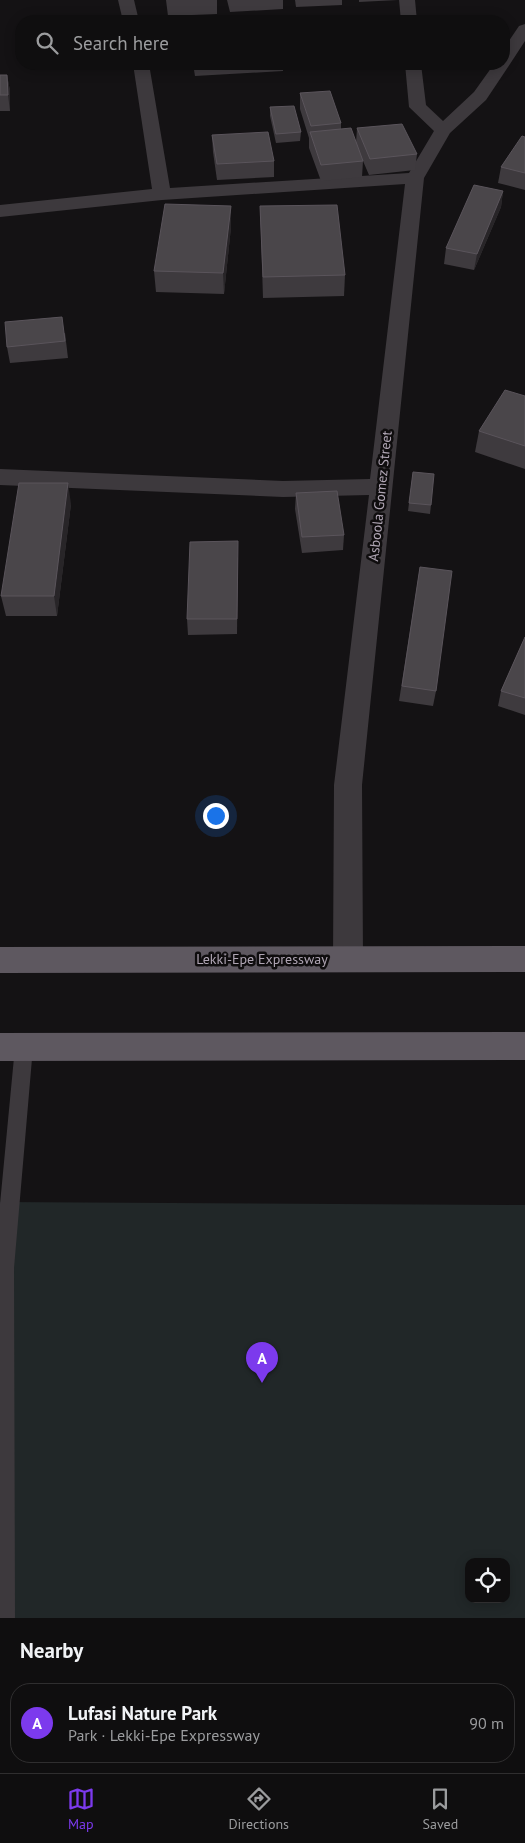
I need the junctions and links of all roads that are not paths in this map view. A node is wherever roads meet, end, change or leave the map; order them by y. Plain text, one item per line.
1 (126, 0) edge
2 (407, 0) edge
3 (130, 15) edge
4 (408, 15) edge
5 (525, 29) edge
6 (510, 51) edge
7 (142, 70) edge
8 (414, 70) edge
9 (498, 70) edge
10 (444, 130) junction
11 (415, 178) junction
12 (162, 194) junction
13 (0, 211) edge
14 (0, 477) edge
15 (382, 487) junction
16 (348, 959) junction
17 (525, 959) edge
18 (0, 960) edge
19 (525, 1046) edge
20 (12, 1047) edge
21 (3, 1618) edge

1 - 3 street
2 - 4 street
5 - 6 street
7 - 12 street
8 - 10 street
9 - 10 street, Asboola Gomez Street
10 - 11 street, Asboola Gomez Street
11 - 12 street
11 - 15 street, Asboola Gomez Street
12 - 13 street
14 - 15 street
15 - 16 street, Asboola Gomez Street
16 - 17 highway, Lekki-Epe Expressway
16 - 18 highway, Lekki-Epe Expressway
19 - 20 highway
20 - 21 lane

